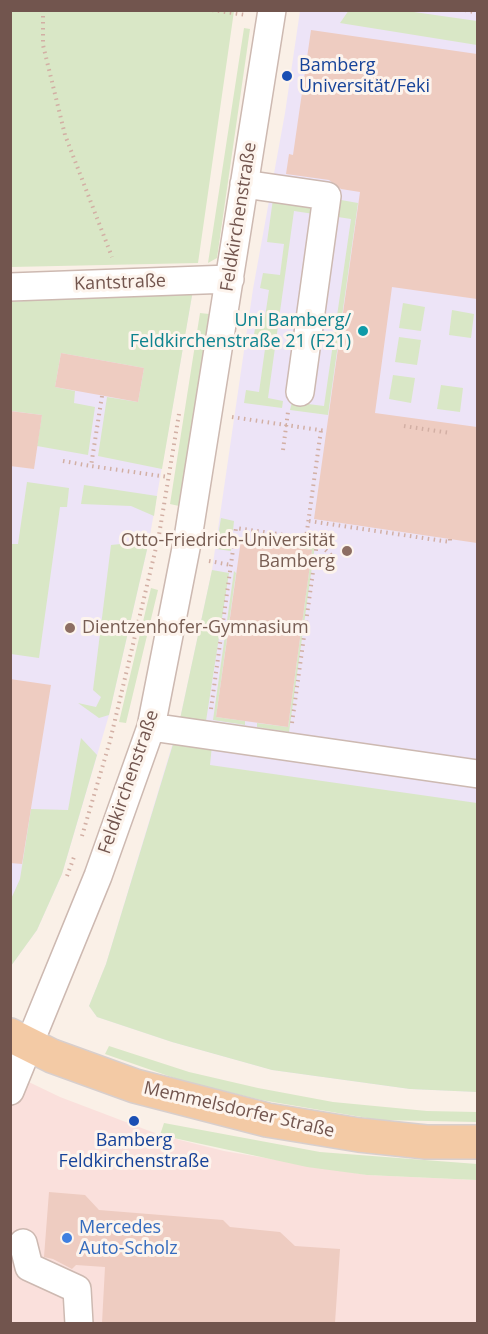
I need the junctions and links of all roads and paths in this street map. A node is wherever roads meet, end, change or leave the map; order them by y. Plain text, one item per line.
1 (43, 10) edge
2 (212, 10) edge
3 (465, 10) edge
4 (477, 13) edge
5 (271, 15) edge
6 (244, 184) junction
7 (230, 279) junction
8 (123, 283) junction
9 (10, 287) edge
10 (300, 392) dead end
11 (102, 396) dead end
12 (254, 420) dead end
13 (286, 425) junction
14 (404, 426) dead end
15 (450, 433) dead end
16 (283, 450) dead end
17 (63, 461) dead end
18 (91, 466) junction
19 (168, 477) dead end
20 (165, 493) dead end
21 (309, 521) junction
22 (276, 534) junction
23 (306, 538) junction
24 (450, 539) dead end
25 (317, 543) junction
26 (274, 544) dead end
27 (332, 556) dead end
28 (151, 727) junction
29 (207, 735) junction
30 (288, 747) junction
31 (477, 774) edge
32 (80, 842) dead end
33 (76, 853) dead end
34 (64, 886) dead end
35 (20, 1040) edge
36 (10, 1091) edge
37 (477, 1142) edge
38 (23, 1243) dead end
39 (79, 1323) edge

1 - 8 path
2 - 5 path
3 - 4 path
5 - 6 street, Feldkirchenstraße
6 - 7 street, Feldkirchenstraße
6 - 10 street
7 - 8 street, Kantstraße
7 - 28 street, Feldkirchenstraße
8 - 9 street, Kantstraße
11 - 18 path
12 - 13 path
13 - 16 path
13 - 21 path
14 - 15 path
17 - 18 path
18 - 19 path
20 - 32 path
21 - 23 path
21 - 24 path
22 - 23 path
22 - 26 path
22 - 29 path
23 - 25 path
25 - 27 path
25 - 30 path
28 - 29 street
28 - 35 street, Feldkirchenstraße
29 - 30 street
30 - 31 street
33 - 34 path
35 - 36 street, Feldkirchenstraße
35 - 37 main road, Memmelsdorfer Straße
38 - 39 street

